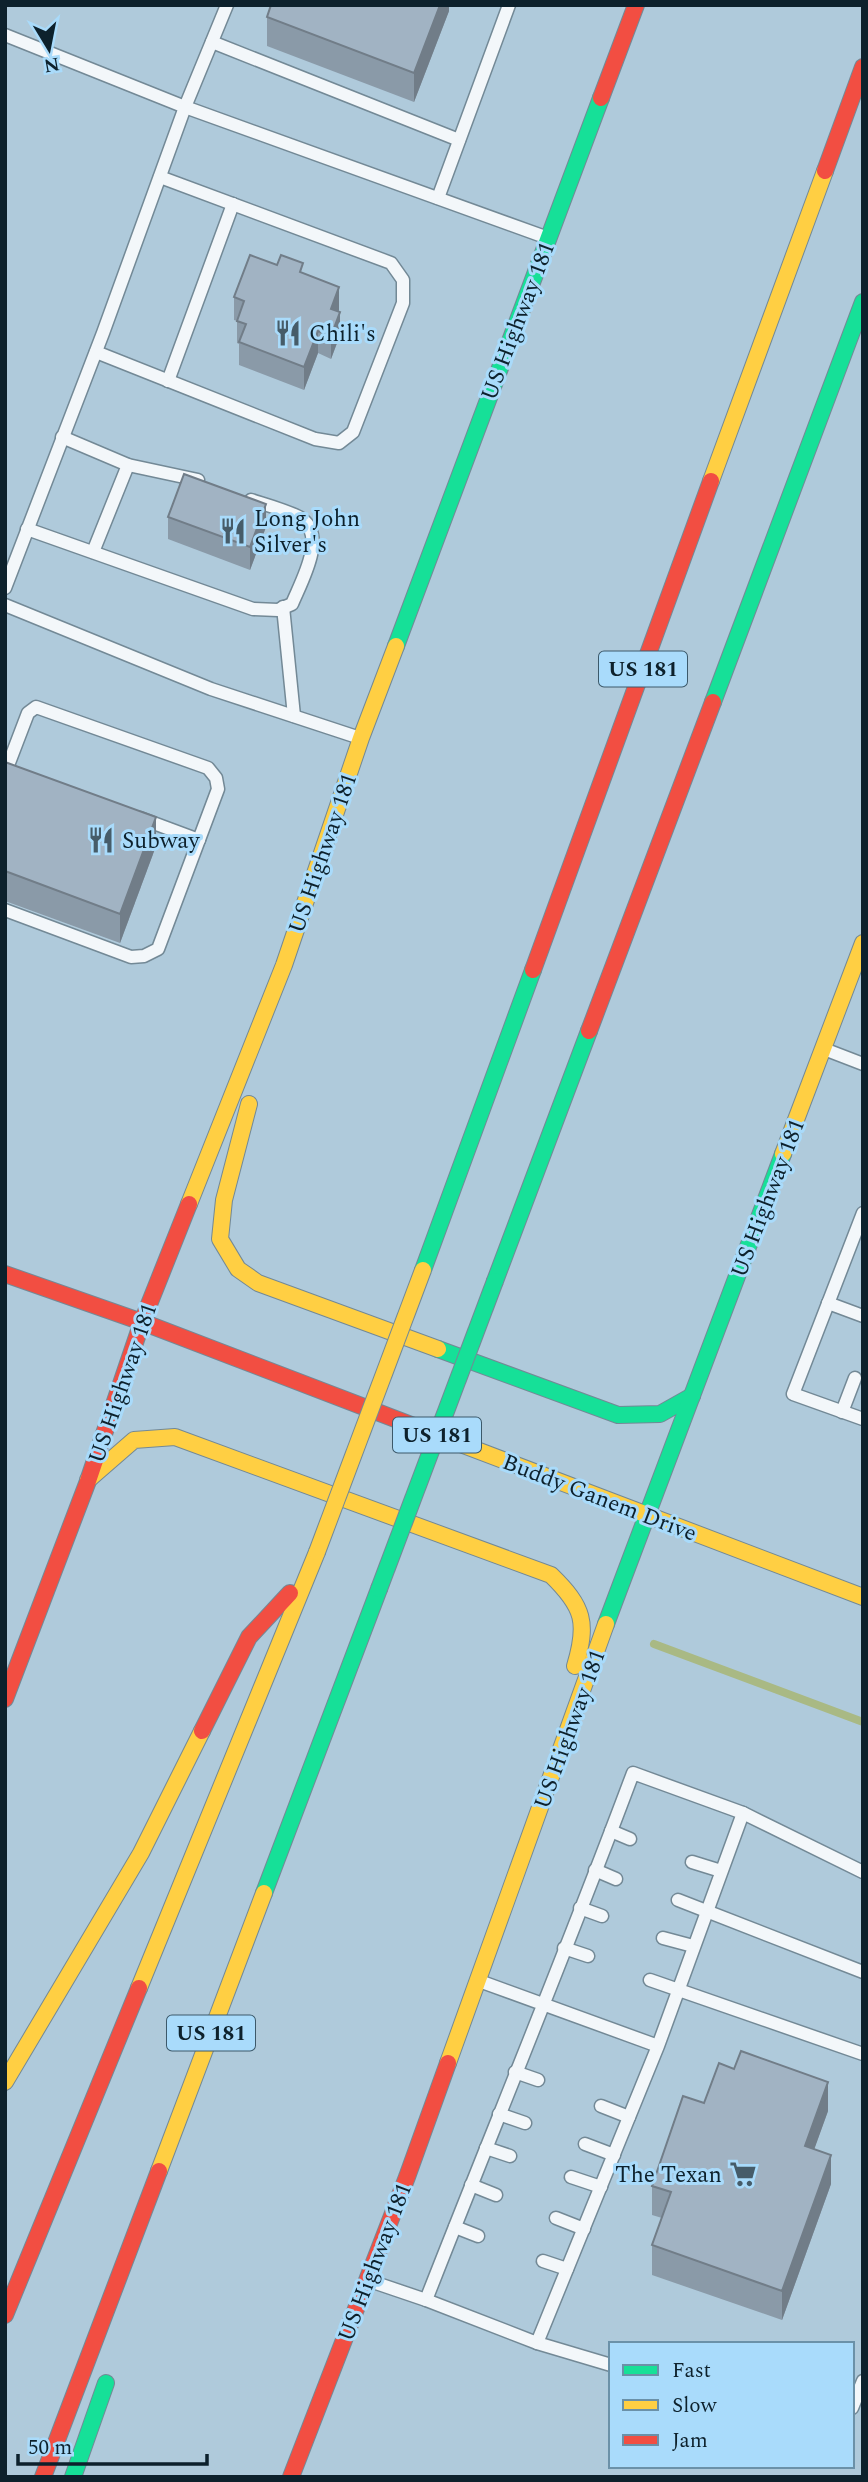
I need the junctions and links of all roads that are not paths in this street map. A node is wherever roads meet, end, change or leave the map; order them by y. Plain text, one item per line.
1 (227, 5) edge
2 (509, 5) edge
3 (636, 5) edge
4 (5, 35) edge
5 (212, 42) junction
6 (863, 67) edge
7 (186, 107) junction
8 (459, 140) junction
9 (160, 177) junction
10 (438, 198) junction
11 (233, 204) junction
12 (549, 238) junction
13 (863, 302) edge
14 (96, 352) junction
15 (168, 381) junction
16 (62, 437) junction
17 (128, 465) junction
18 (213, 485) edge
19 (239, 495) edge
20 (27, 529) junction
21 (93, 552) junction
22 (5, 588) edge
23 (5, 605) edge
24 (283, 607) junction
25 (294, 716) junction
26 (361, 738) junction
27 (11, 769) edge
28 (122, 811) edge
29 (199, 839) junction
30 (5, 910) edge
31 (863, 943) edge
32 (285, 965) junction
33 (823, 1049) junction
34 (863, 1064) edge
35 (863, 1213) edge
36 (5, 1274) edge
37 (828, 1303) junction
38 (863, 1316) edge
39 (142, 1322) junction
40 (855, 1378) dead end
41 (692, 1396) junction
42 (842, 1412) junction
43 (863, 1419) edge
44 (88, 1481) junction
45 (646, 1515) junction
46 (307, 1573) junction
47 (863, 1597) edge
48 (5, 1699) edge
49 (543, 1799) junction
50 (743, 1813) junction
51 (611, 1831) junction
52 (630, 1839) dead end
53 (692, 1862) dead end
54 (595, 1870) junction
55 (721, 1871) junction
56 (863, 1872) edge
57 (616, 1878) dead end
58 (678, 1900) dead end
59 (580, 1908) junction
60 (706, 1911) junction
61 (602, 1916) dead end
62 (663, 1938) dead end
63 (693, 1946) junction
64 (564, 1948) junction
65 (588, 1956) dead end
66 (863, 1972) edge
67 (478, 1980) junction
68 (650, 1980) dead end
69 (677, 1990) junction
70 (543, 2003) junction
71 (658, 2046) junction
72 (863, 2054) edge
73 (515, 2072) junction
74 (538, 2080) dead end
75 (5, 2082) edge
76 (601, 2106) dead end
77 (499, 2114) junction
78 (629, 2117) junction
79 (525, 2123) dead end
80 (585, 2144) dead end
81 (486, 2148) junction
82 (614, 2155) junction
83 (510, 2156) dead end
84 (571, 2178) dead end
85 (471, 2185) junction
86 (601, 2187) junction
87 (496, 2194) dead end
88 (556, 2218) dead end
89 (455, 2227) junction
90 (583, 2229) junction
91 (478, 2236) dead end
92 (134, 2238) junction
93 (543, 2261) dead end
94 (567, 2269) junction
95 (367, 2280) junction
96 (133, 2286) dead end
97 (426, 2300) junction
98 (5, 2315) edge
99 (537, 2343) junction
100 (609, 2364) edge
101 (110, 2374) dead end
102 (863, 2381) edge
103 (854, 2403) edge
104 (43, 2477) edge
105 (73, 2477) edge
106 (291, 2477) edge

1 - 5 lane
2 - 8 lane
3 - 12 main road, US Highway 181
4 - 7 lane
5 - 7 lane
5 - 8 lane
6 - 46 main road, US 181, bridge
7 - 9 lane
7 - 10 lane
8 - 10 lane
9 - 11 lane
9 - 14 lane
10 - 12 lane
11 - 15 lane
11 - 15 lane
12 - 26 main road, US Highway 181
13 - 92 main road, US 181, bridge
14 - 15 lane
14 - 16 lane
16 - 17 lane
16 - 20 lane
17 - 18 lane
17 - 21 lane
19 - 24 lane
20 - 21 lane
20 - 22 lane
21 - 24 lane
23 - 25 lane
24 - 25 lane
25 - 26 lane
26 - 32 main road, US Highway 181
27 - 29 lane
28 - 29 lane
29 - 30 lane
31 - 33 main road, US Highway 181
32 - 39 main road, US Highway 181
32 - 41 main road
33 - 34 lane
33 - 41 main road, US Highway 181
35 - 37 lane
36 - 39 main road, Buddy Ganem Drive
37 - 38 lane
37 - 42 lane
39 - 44 main road, US Highway 181
39 - 45 main road, Buddy Ganem Drive
40 - 42 lane
41 - 45 main road, US Highway 181
42 - 43 lane
44 - 48 main road, US Highway 181
44 - 49 main road
45 - 47 main road, Buddy Ganem Drive
45 - 49 main road, US Highway 181
46 - 75 main road
46 - 98 main road, US 181
49 - 67 main road, US Highway 181
50 - 51 lane
50 - 55 lane
50 - 56 lane
51 - 52 lane
51 - 54 lane
53 - 55 lane
54 - 57 lane
54 - 59 lane
55 - 60 lane
58 - 60 lane
59 - 61 lane
59 - 64 lane
60 - 63 lane
60 - 66 lane
62 - 63 lane
63 - 69 lane
64 - 65 lane
64 - 70 lane
67 - 70 lane
67 - 95 main road, US Highway 181
68 - 69 lane
69 - 71 lane
69 - 72 lane
70 - 71 lane
70 - 73 lane
71 - 78 lane
73 - 74 lane
73 - 77 lane
76 - 78 lane
77 - 79 lane
77 - 81 lane
78 - 82 lane
80 - 82 lane
81 - 83 lane
81 - 85 lane
82 - 86 lane
84 - 86 lane
85 - 87 lane
85 - 89 lane
86 - 90 lane
88 - 90 lane
89 - 91 lane
89 - 97 lane
90 - 94 lane
92 - 96 main road
92 - 104 main road, US 181
93 - 94 lane
94 - 99 lane
95 - 97 lane
95 - 106 main road, US Highway 181
97 - 99 lane
99 - 100 lane
101 - 105 main road
102 - 103 lane

